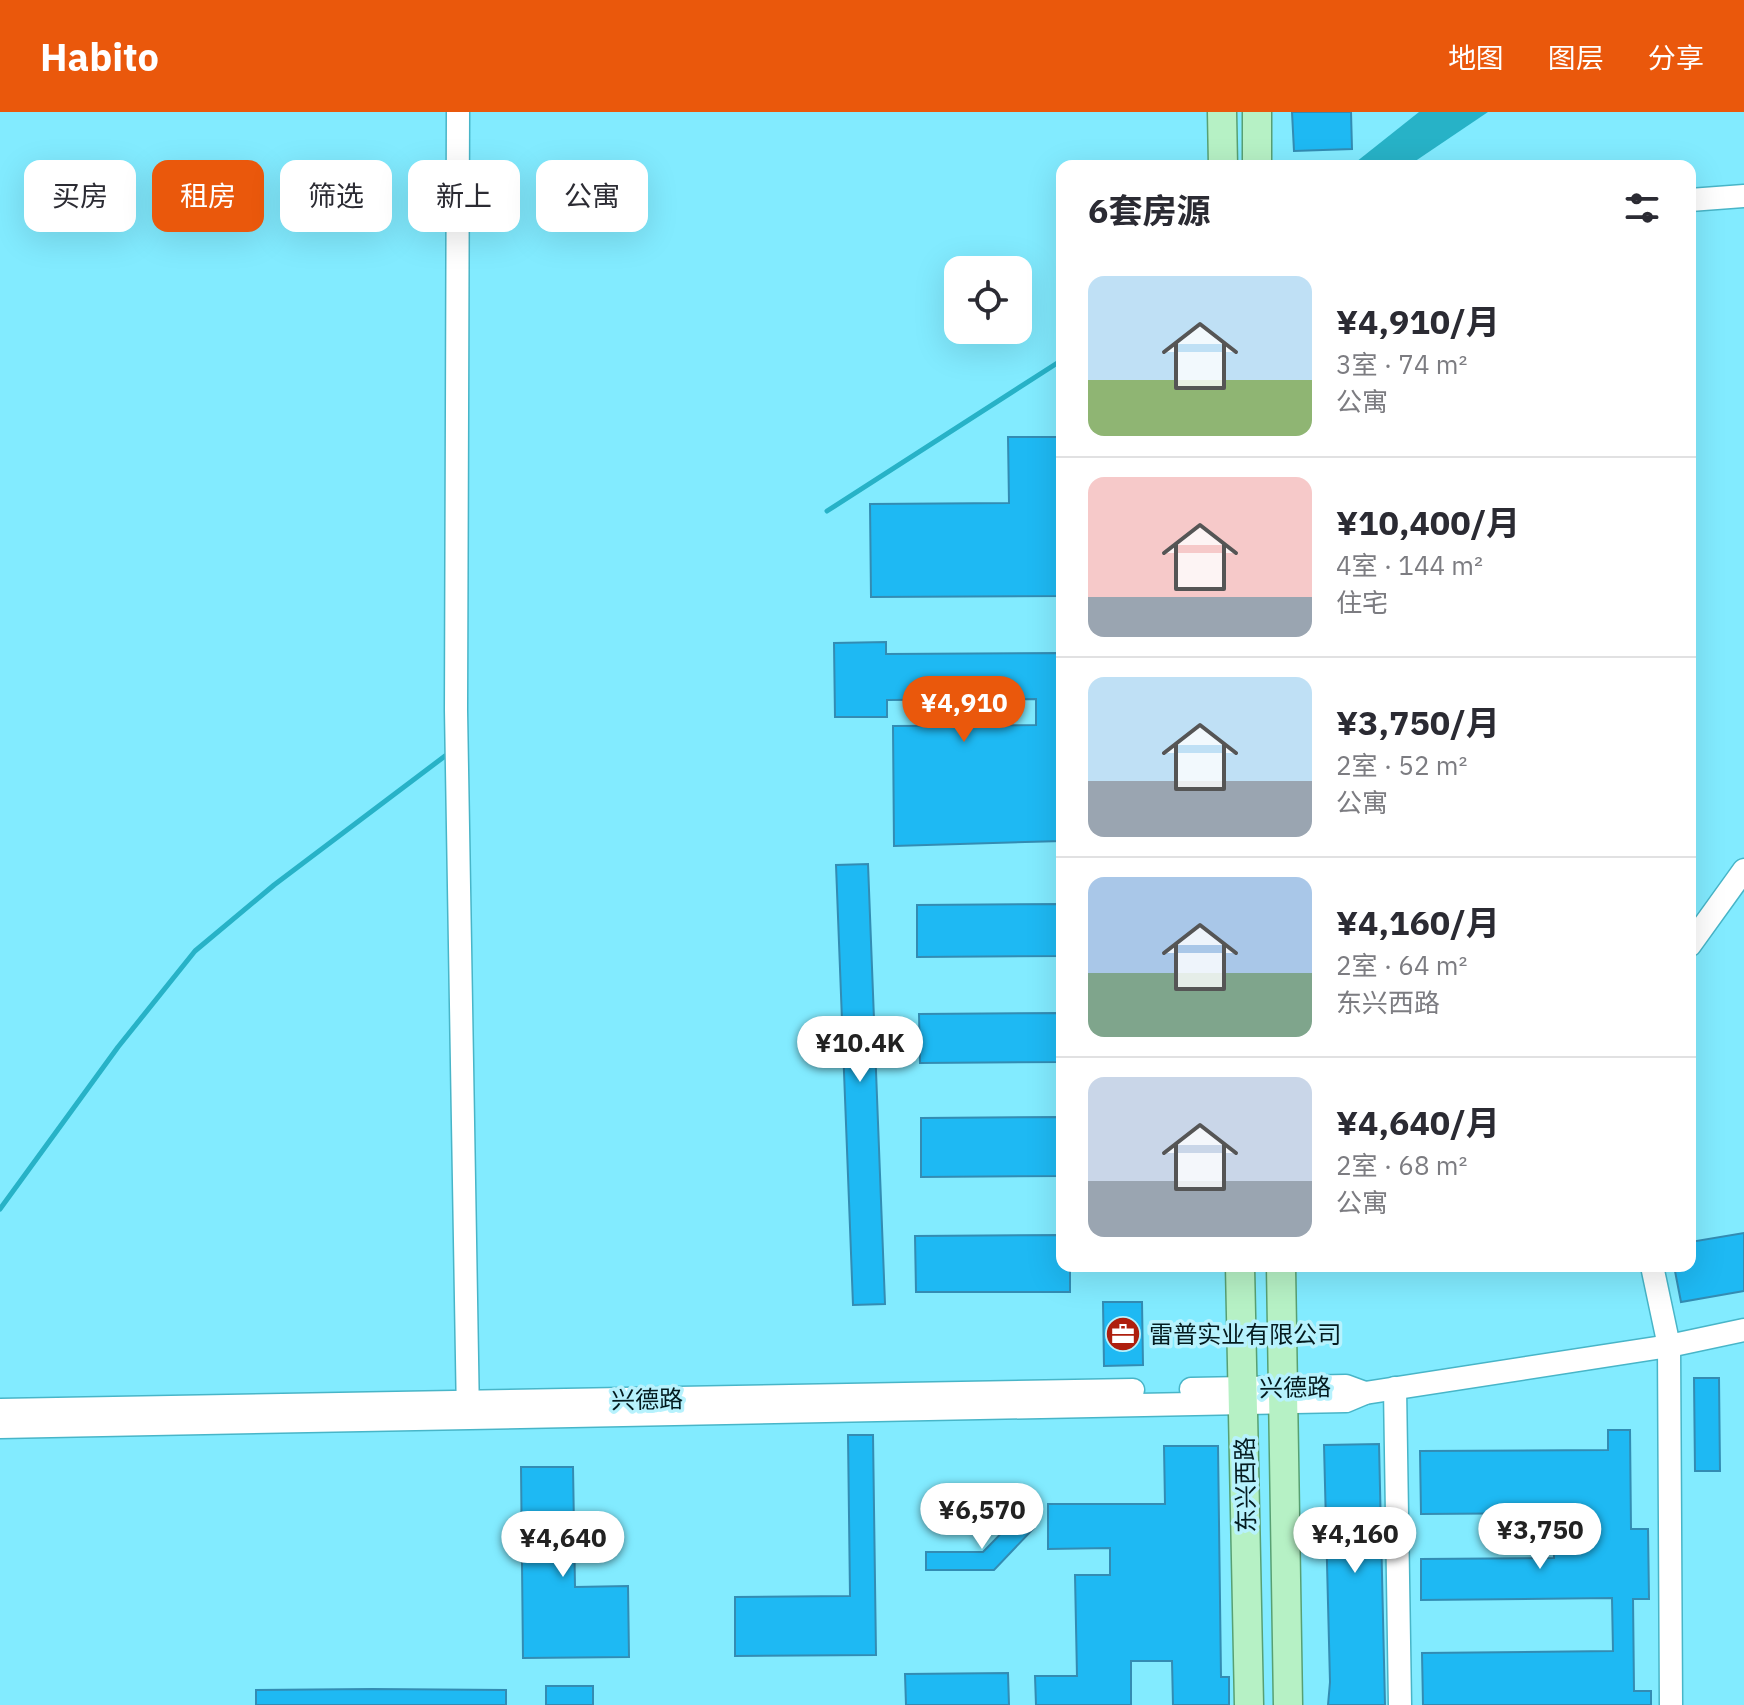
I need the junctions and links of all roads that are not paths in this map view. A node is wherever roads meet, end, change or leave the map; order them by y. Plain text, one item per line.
1 (458, 112) edge
2 (1222, 112) edge
3 (1257, 112) edge
4 (1223, 160) edge
5 (1257, 160) edge
6 (1744, 196) edge
7 (1696, 200) edge
8 (1744, 870) edge
9 (1696, 937) edge
10 (1240, 1272) edge
11 (1281, 1272) edge
12 (1653, 1272) edge
13 (1744, 1330) edge
14 (1669, 1346) junction
15 (1395, 1388) junction
16 (1282, 1395) junction
17 (1243, 1396) junction
18 (0, 1410) edge
19 (468, 1410) junction
20 (0, 1427) edge
21 (1249, 1705) edge
22 (1288, 1705) edge
23 (1400, 1705) edge
24 (1671, 1705) edge

1 - 19 street
2 - 4 main road
3 - 5 main road
6 - 7 street
8 - 9 street
10 - 17 main road, 东兴西路
11 - 16 main road, 东兴西路
12 - 14 street
13 - 14 street, 兴德路
14 - 15 street, 兴德路
14 - 24 street
15 - 16 street, 兴德路
15 - 23 street
16 - 17 street, 兴德路
16 - 22 main road, 东兴西路
17 - 19 street, 兴德路
17 - 21 main road, 东兴西路
18 - 19 street, 兴德路
19 - 20 street, 兴德路

